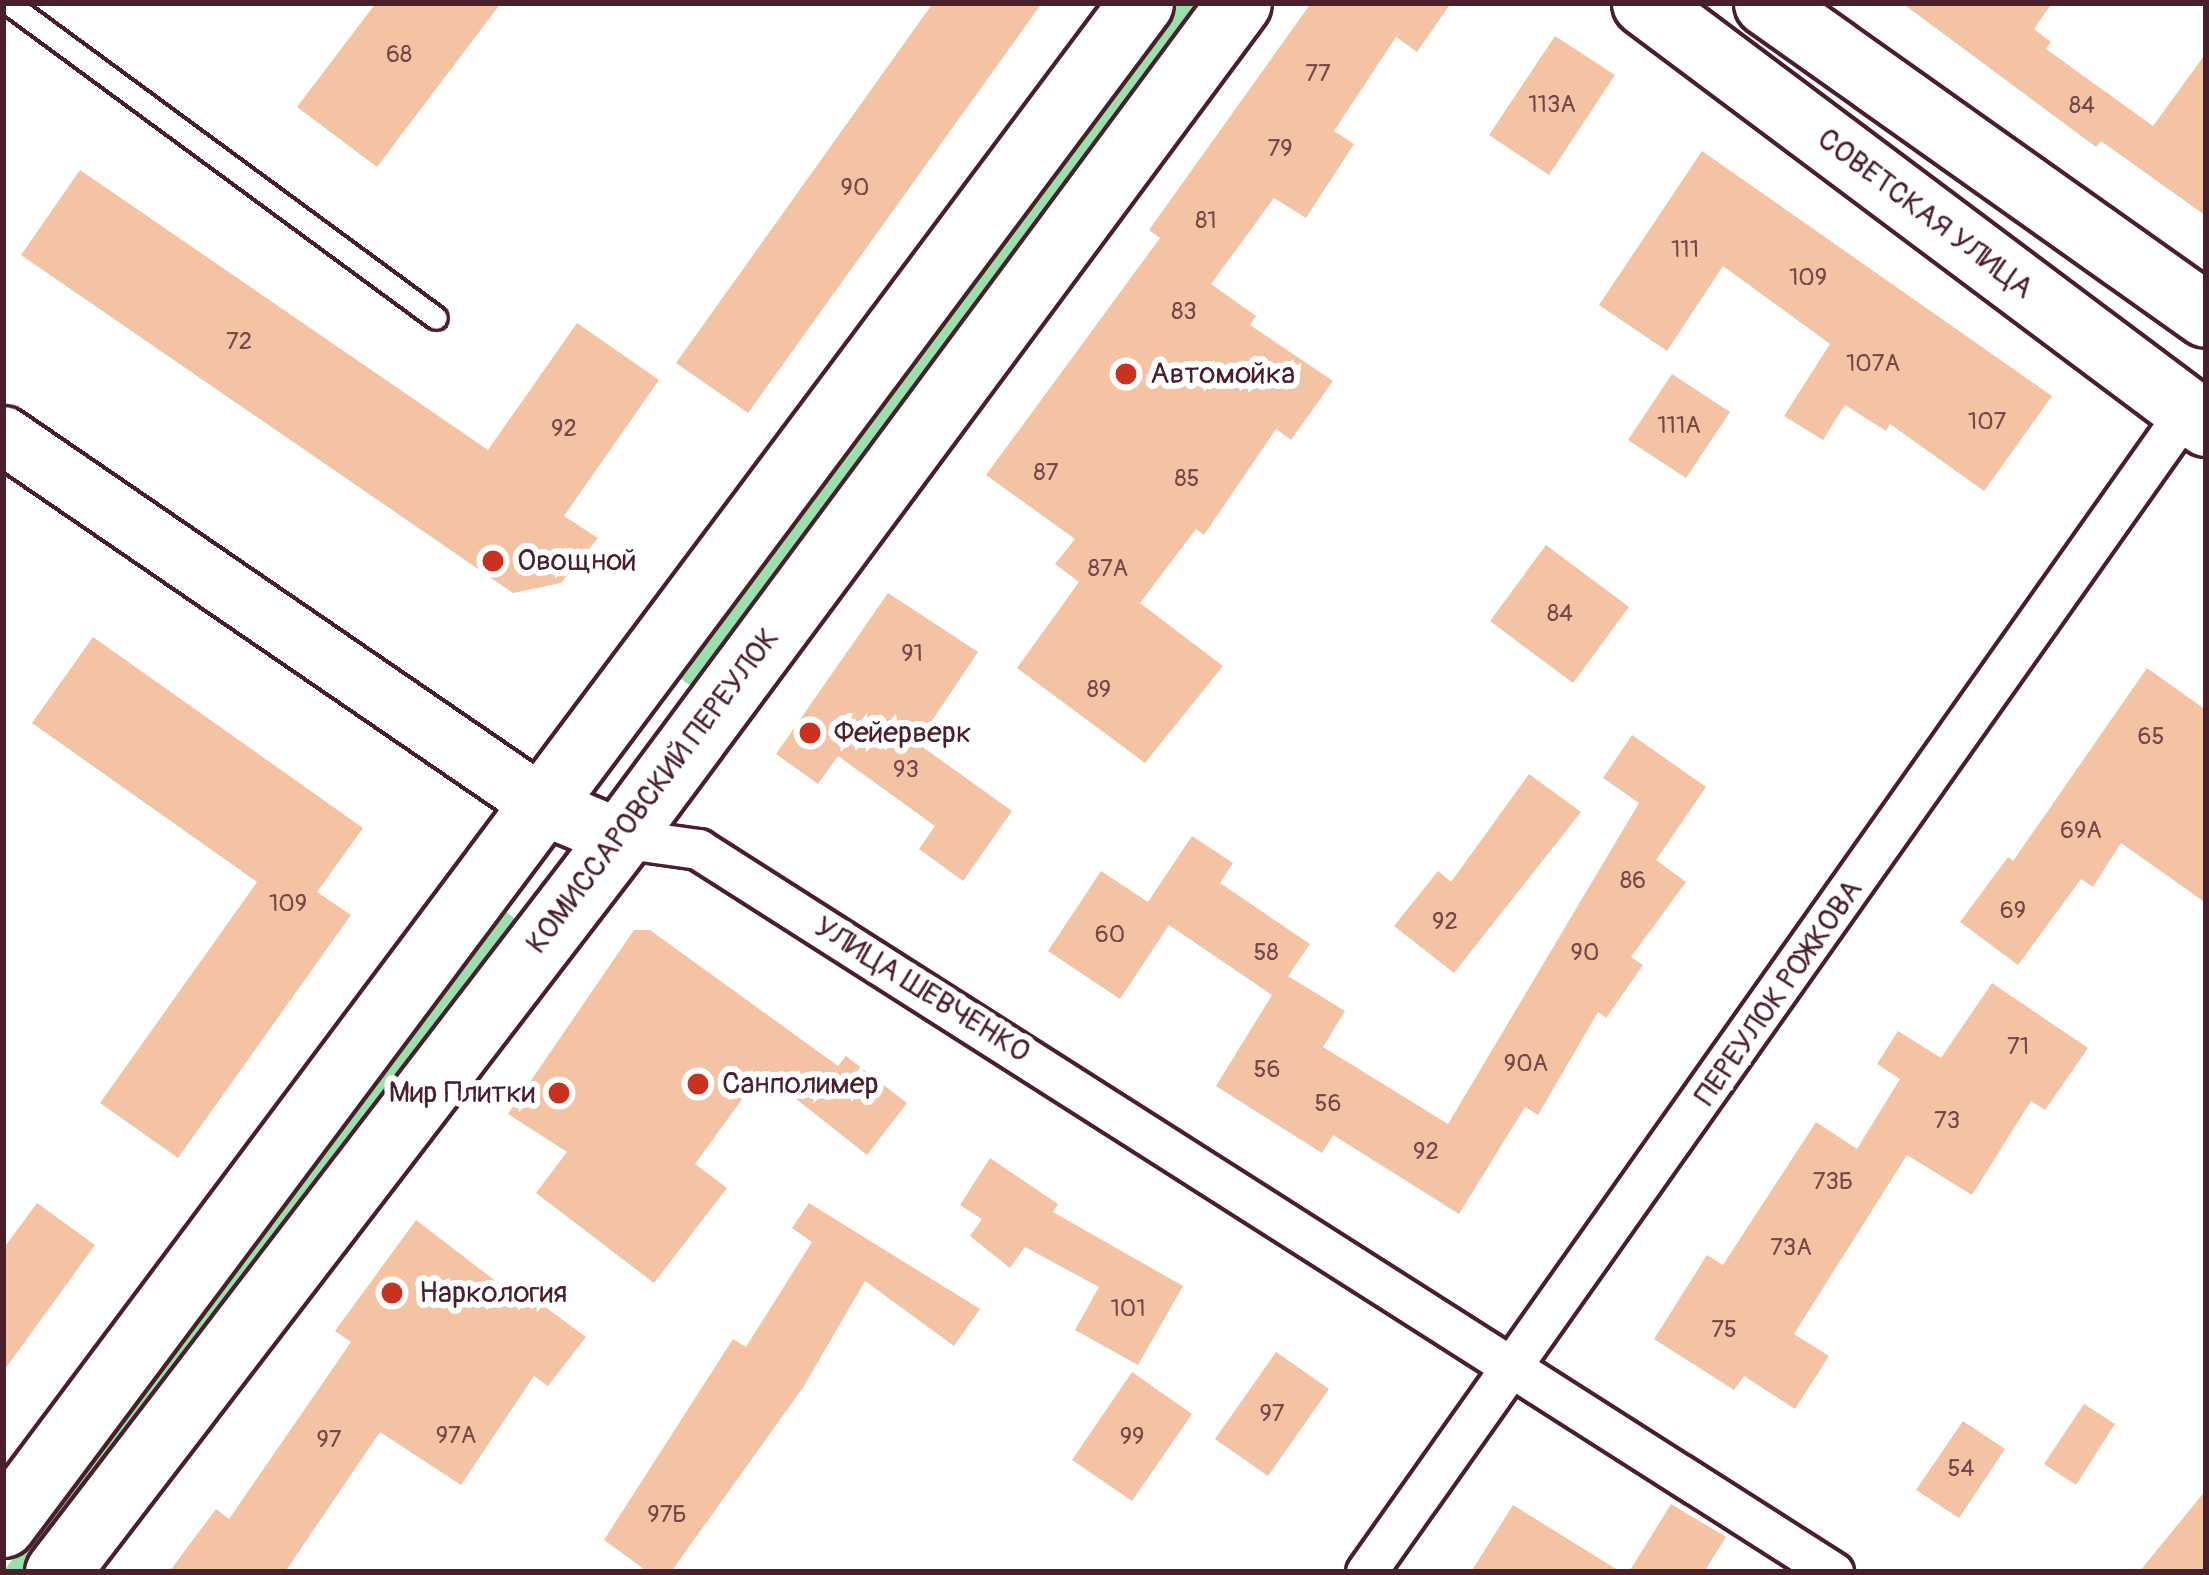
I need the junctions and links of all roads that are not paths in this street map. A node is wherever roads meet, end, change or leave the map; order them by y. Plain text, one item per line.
1 (8, 3) edge
2 (1141, 3) edge
3 (1239, 3) edge
4 (1644, 3) edge
5 (1766, 3) edge
6 (2206, 315) edge
7 (436, 318) dead end
8 (2196, 417) edge
9 (3, 435) edge
10 (544, 806) junction
11 (620, 838) junction
12 (1518, 1366) junction
13 (3, 1525) edge
14 (57, 1572) edge
15 (1366, 1572) edge
16 (1833, 1572) edge

1 - 7 lane
2 - 10 main road
3 - 11 main road, КОМИССАРОВСКИЙ ПЕРЕУЛОК
4 - 8 main road, СОВЕТСКАЯ УЛИЦА
5 - 6 main road
8 - 12 street, ПЕРЕУЛОК РОЖКОВА
9 - 10 main road, УЛИЦА ШЕВЧЕНКО
10 - 11 main road, УЛИЦА ШЕВЧЕНКО
10 - 13 main road
11 - 12 street, УЛИЦА ШЕВЧЕНКО
11 - 14 main road, КОМИССАРОВСКИЙ ПЕРЕУЛОК
12 - 15 street, ПЕРЕУЛОК РОЖКОВА
12 - 16 street, УЛИЦА ШЕВЧЕНКО

